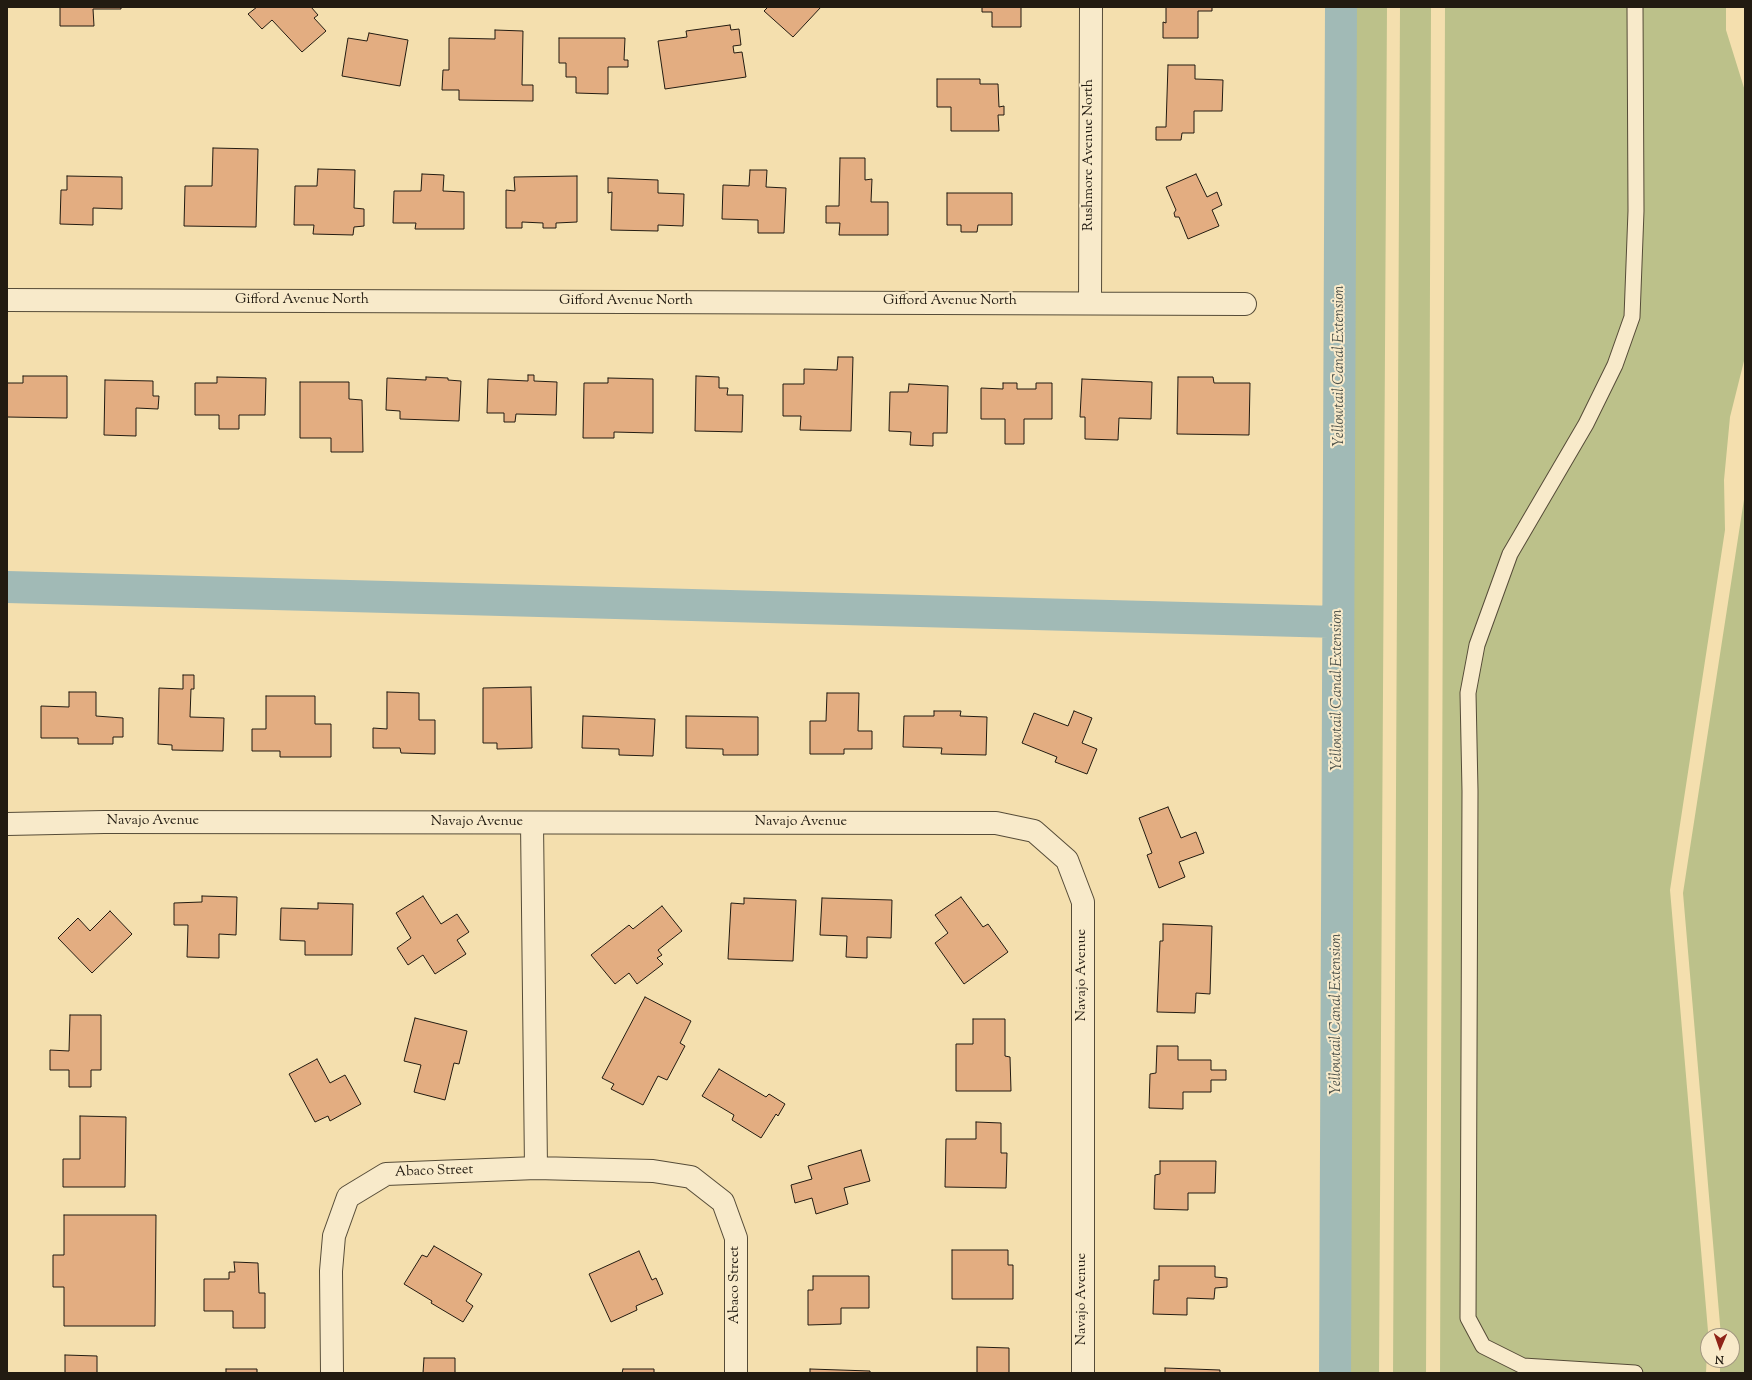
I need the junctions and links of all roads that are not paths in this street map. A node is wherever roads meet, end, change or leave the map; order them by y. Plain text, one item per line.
1 (1091, 7) edge
2 (1635, 7) edge
3 (7, 300) edge
4 (1090, 303) junction
5 (1245, 304) dead end
6 (532, 823) junction
7 (7, 824) edge
8 (536, 1168) junction
9 (332, 1373) edge
10 (736, 1373) edge
11 (1083, 1373) edge
12 (1635, 1373) edge

1 - 4 street, Rushmore Avenue North
2 - 12 lane
3 - 4 street, Gifford Avenue North
4 - 5 street, Gifford Avenue North
6 - 7 street, Navajo Avenue
6 - 8 street
6 - 11 street, Navajo Avenue
8 - 9 street, Abaco Street
8 - 10 street, Abaco Street

